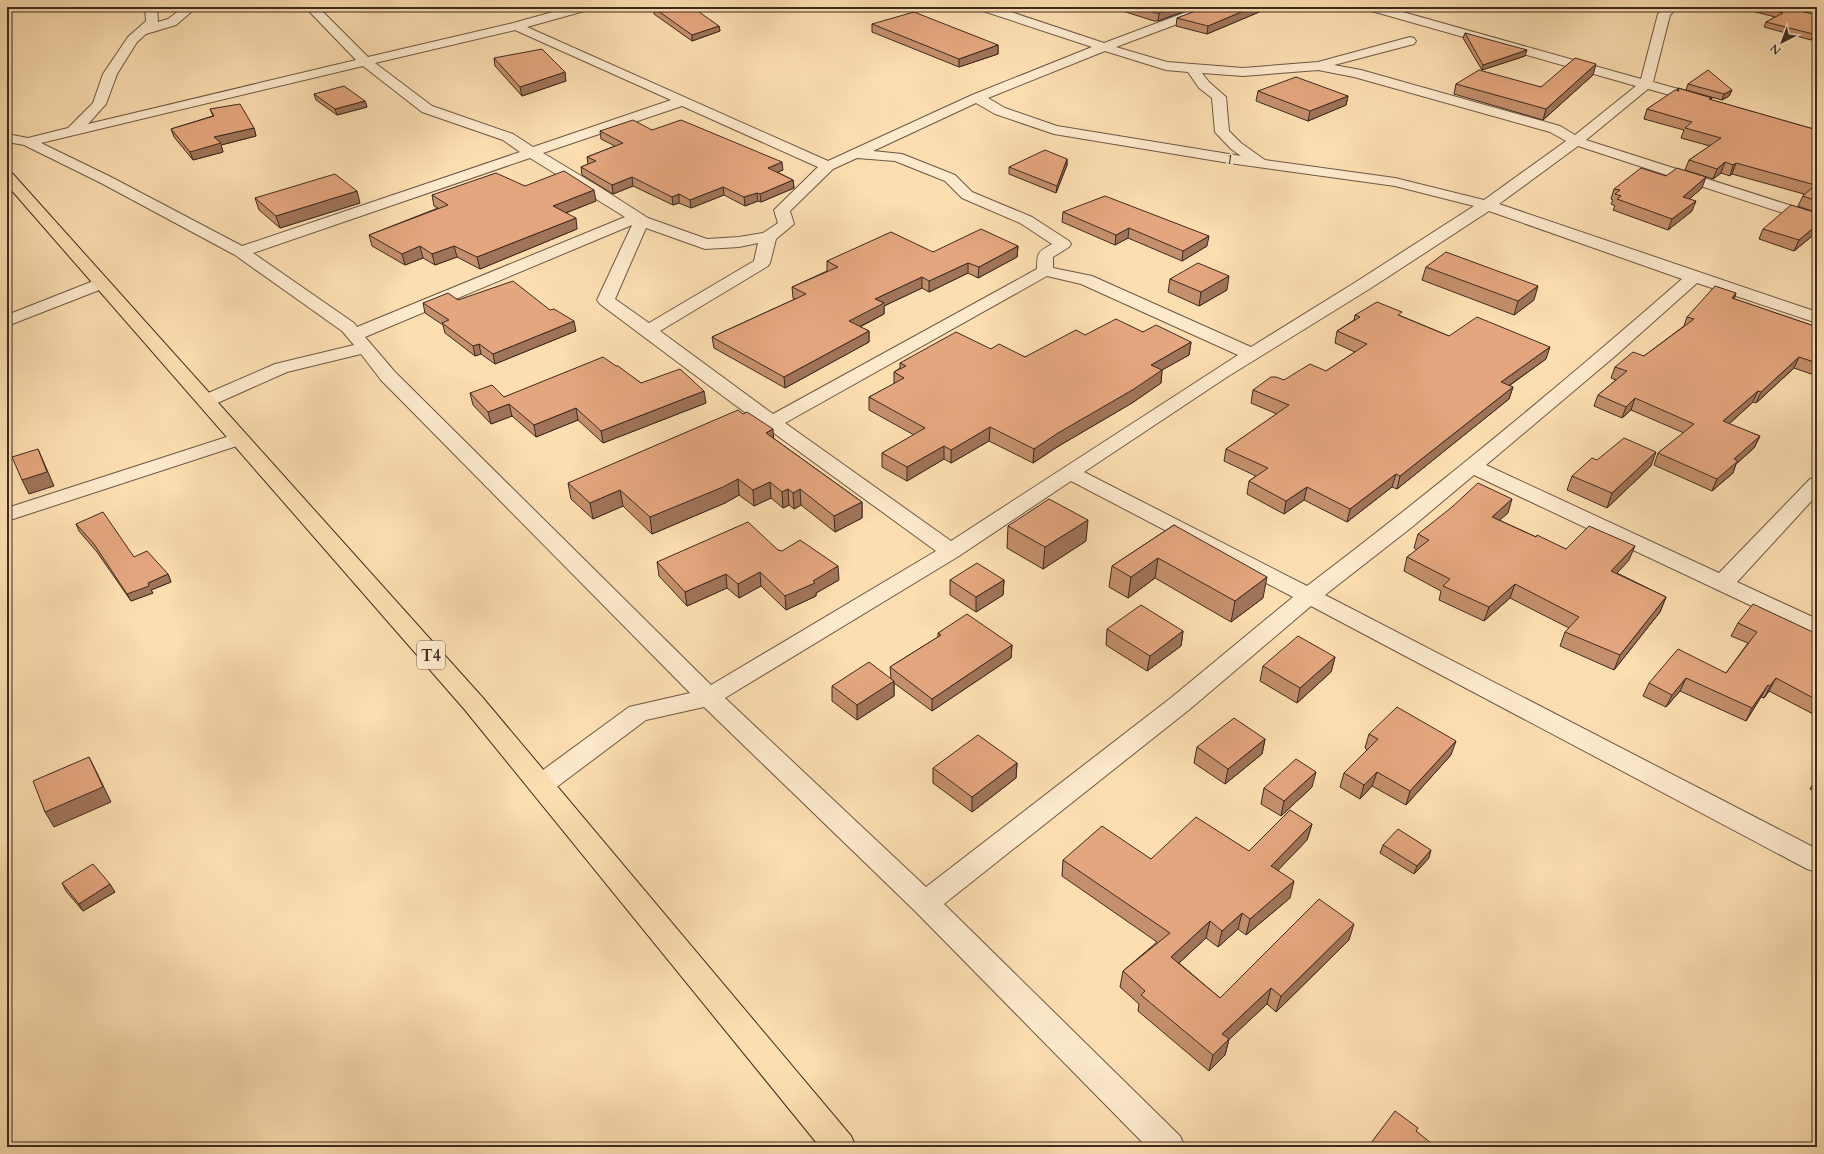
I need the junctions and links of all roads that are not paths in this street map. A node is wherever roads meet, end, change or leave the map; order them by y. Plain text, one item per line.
1 (151, 7) edge
2 (191, 7) edge
3 (311, 7) edge
4 (584, 7) edge
5 (984, 7) edge
6 (1372, 7) edge
7 (1672, 7) edge
8 (1200, 11) edge
9 (516, 26) junction
10 (142, 31) junction
11 (1410, 41) dead end
12 (1104, 47) junction
13 (365, 62) junction
14 (1318, 66) junction
15 (1192, 68) junction
16 (1646, 84) junction
17 (977, 98) junction
18 (682, 101) junction
19 (1713, 103) edge
20 (72, 132) junction
21 (17, 140) edge
22 (1576, 141) junction
23 (532, 154) junction
24 (855, 154) junction
25 (1261, 163) junction
26 (828, 166) junction
27 (7, 176) edge
28 (1487, 205) junction
29 (639, 219) junction
30 (1817, 219) edge
31 (768, 237) junction
32 (241, 252) junction
33 (1045, 271) junction
34 (1694, 277) junction
35 (101, 283) junction
36 (1817, 318) edge
37 (7, 321) edge
38 (648, 331) junction
39 (360, 341) junction
40 (1252, 354) junction
41 (206, 402) junction
42 (772, 422) junction
43 (239, 439) junction
44 (1472, 466) junction
45 (1070, 473) junction
46 (1817, 484) edge
47 (7, 515) edge
48 (951, 551) junction
49 (1722, 584) junction
50 (1309, 596) junction
51 (1817, 628) edge
52 (709, 697) junction
53 (541, 785) junction
54 (1817, 861) edge
55 (924, 903) junction
56 (840, 1147) edge
57 (1168, 1147) edge

1 - 10 street
2 - 10 street
3 - 13 street
4 - 9 street
5 - 12 street
6 - 16 street
7 - 16 street
8 - 12 street
9 - 13 street
9 - 18 street
10 - 20 street
11 - 14 street
12 - 15 street
12 - 17 street
13 - 20 street
13 - 23 street
14 - 15 street
14 - 22 street
15 - 25 street
16 - 19 street
16 - 22 street
17 - 24 street
17 - 25 street, 1
18 - 23 street
18 - 26 street
20 - 21 street
21 - 32 street
22 - 28 street
22 - 30 street
23 - 29 street
23 - 32 street
24 - 26 street
24 - 33 street
25 - 28 street, 1
26 - 31 street
27 - 35 highway, T4
28 - 34 street, 1
28 - 40 street
29 - 31 street
29 - 38 street
29 - 39 street
31 - 38 street
32 - 39 street
33 - 40 street
33 - 42 street
34 - 36 street, 1
34 - 44 street
35 - 37 street
35 - 41 highway, T4
38 - 42 street
39 - 41 street
39 - 52 street
40 - 45 street
41 - 43 highway, T4
42 - 48 street
43 - 47 street
43 - 53 highway, T4
44 - 49 street
44 - 50 street
45 - 48 street
45 - 50 street
46 - 49 street
48 - 52 street
49 - 51 street
50 - 54 street
50 - 55 street
52 - 53 street
52 - 55 street
53 - 56 highway, T4
55 - 57 street

